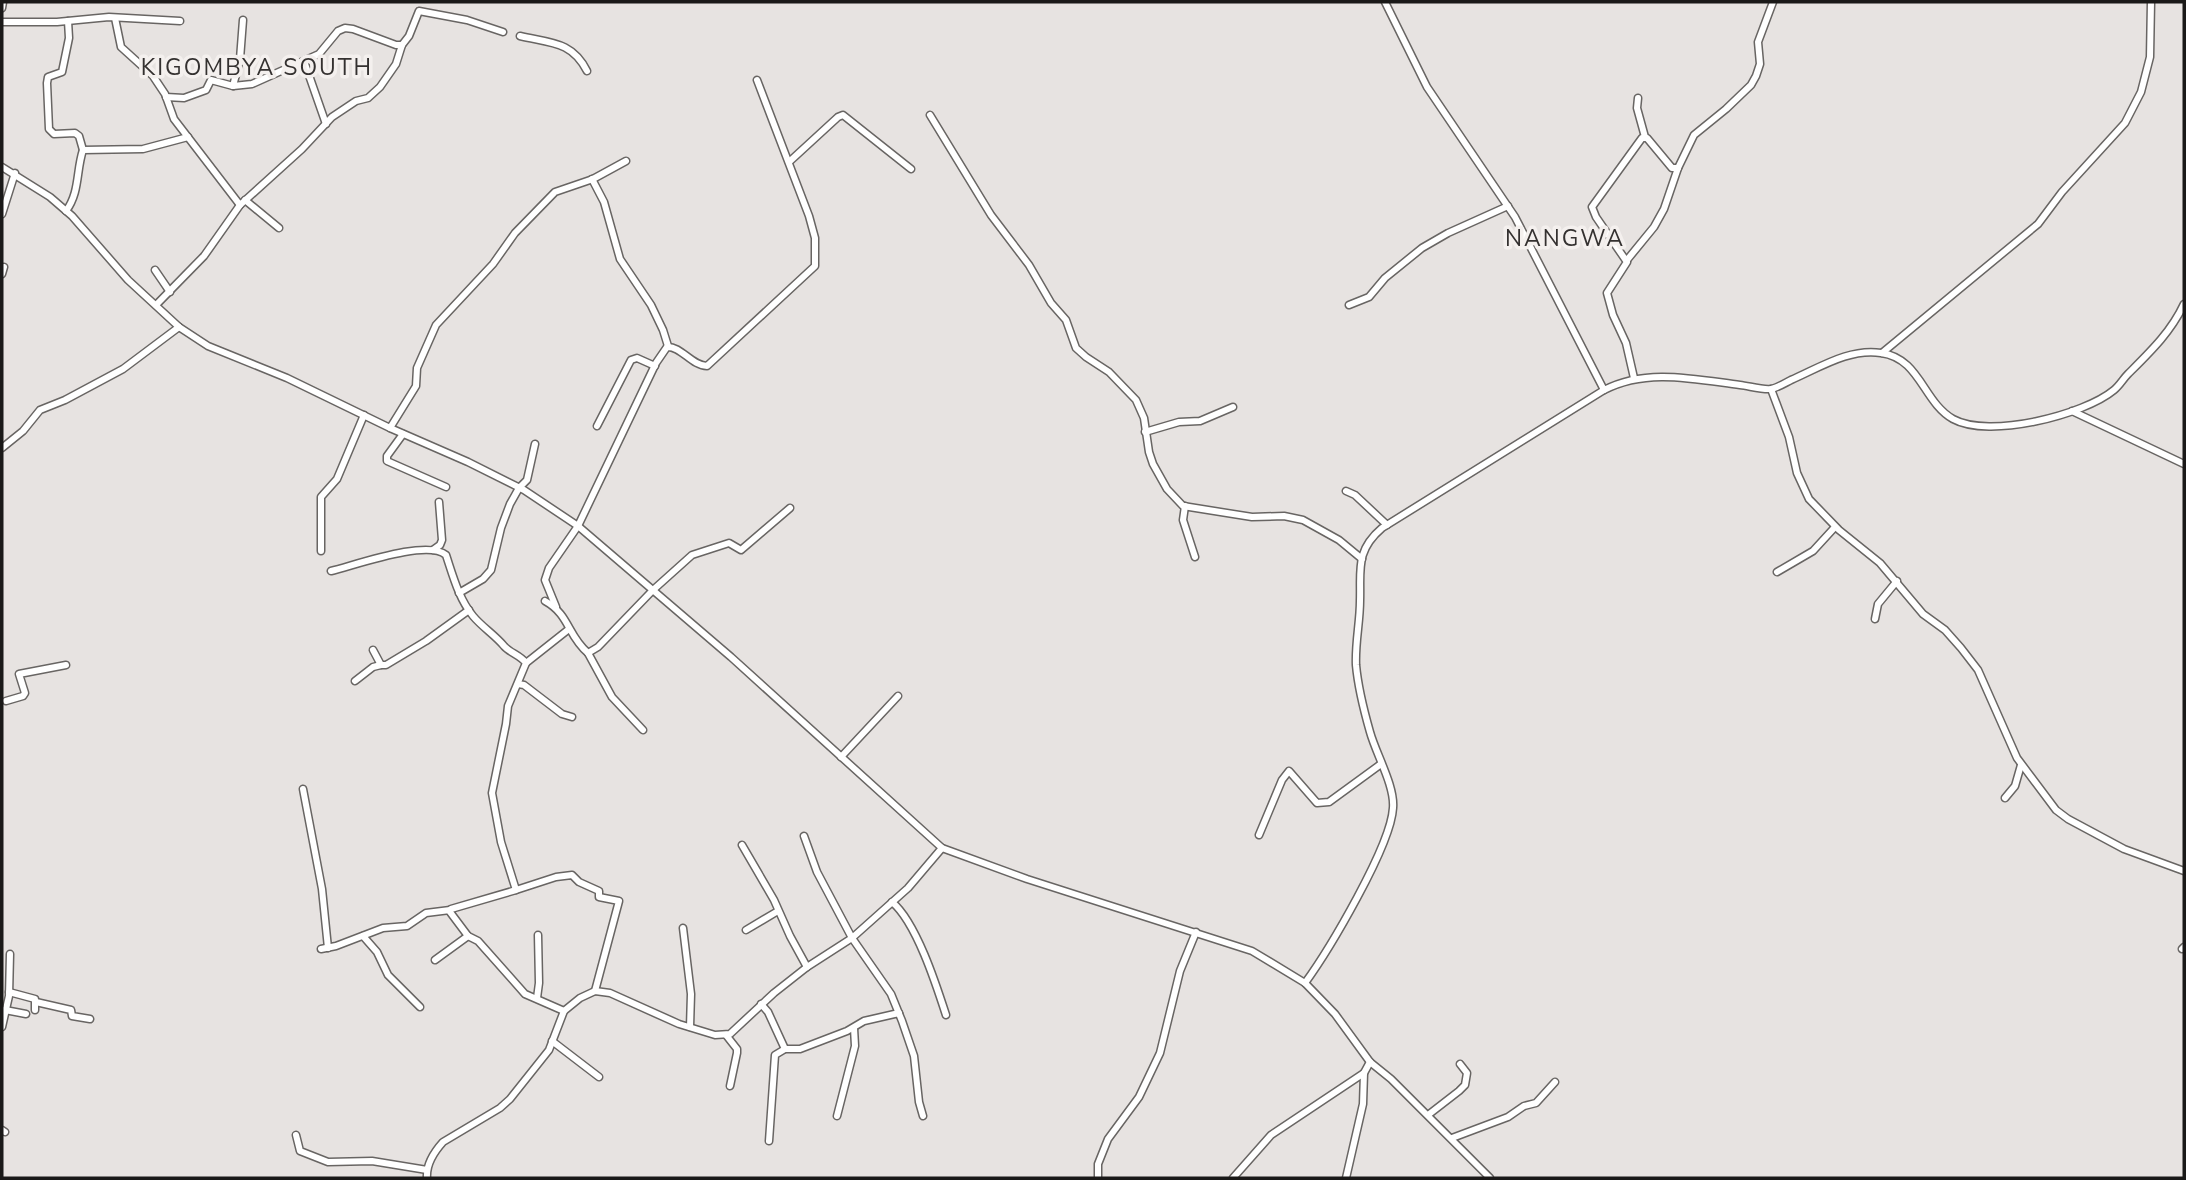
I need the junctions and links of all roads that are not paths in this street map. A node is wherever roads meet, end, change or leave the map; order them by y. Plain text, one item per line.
1 (3, 2) edge
2 (422, 2) edge
3 (1385, 2) edge
4 (1773, 2) edge
5 (2151, 2) edge
6 (2, 8) edge
7 (419, 11) junction
8 (115, 18) junction
9 (180, 20) dead end
10 (243, 20) dead end
11 (68, 21) junction
12 (2, 22) edge
13 (503, 32) dead end
14 (520, 36) dead end
15 (402, 45) junction
16 (304, 61) junction
17 (587, 71) dead end
18 (757, 80) dead end
19 (233, 86) junction
20 (166, 97) junction
21 (1638, 99) dead end
22 (930, 115) dead end
23 (326, 124) junction
24 (188, 137) junction
25 (1645, 137) junction
26 (83, 150) junction
27 (626, 161) dead end
28 (789, 162) junction
29 (2, 167) edge
30 (1678, 168) junction
31 (911, 169) dead end
32 (15, 173) junction
33 (592, 180) junction
34 (243, 202) junction
35 (1508, 206) junction
36 (66, 211) junction
37 (2, 214) edge
38 (279, 229) dead end
39 (1627, 260) junction
40 (155, 270) dead end
41 (170, 292) junction
42 (2184, 304) edge
43 (156, 305) junction
44 (1349, 305) dead end
45 (179, 327) junction
46 (668, 346) junction
47 (1882, 353) junction
48 (655, 366) junction
49 (1634, 378) junction
50 (1771, 389) junction
51 (1604, 390) junction
52 (2085, 406) junction
53 (1233, 407) dead end
54 (2072, 410) junction
55 (364, 415) junction
56 (2094, 422) junction
57 (597, 426) dead end
58 (390, 428) junction
59 (1145, 432) junction
60 (403, 434) junction
61 (535, 444) dead end
62 (2, 448) edge
63 (2184, 464) edge
64 (446, 487) dead end
65 (519, 488) junction
66 (1346, 491) dead end
67 (439, 502) dead end
68 (1185, 506) junction
69 (790, 508) dead end
70 (1387, 525) junction
71 (578, 526) junction
72 (1835, 527) junction
73 (433, 550) junction
74 (321, 551) dead end
75 (1195, 557) dead end
76 (1362, 559) junction
77 (331, 571) dead end
78 (1777, 572) dead end
79 (1897, 581) junction
80 (653, 590) junction
81 (459, 593) junction
82 (545, 601) dead end
83 (556, 607) junction
84 (469, 610) junction
85 (1875, 618) dead end
86 (569, 629) junction
87 (373, 650) dead end
88 (588, 653) junction
89 (526, 663) junction
90 (66, 665) dead end
91 (381, 665) junction
92 (355, 681) dead end
93 (518, 684) junction
94 (898, 696) dead end
95 (6, 701) dead end
96 (572, 717) dead end
97 (643, 730) dead end
98 (841, 757) junction
99 (1381, 764) junction
100 (2021, 765) junction
101 (303, 789) dead end
102 (2005, 798) dead end
103 (1259, 835) dead end
104 (804, 836) dead end
105 (741, 845) dead end
106 (943, 848) junction
107 (2184, 871) edge
108 (516, 890) junction
109 (892, 902) junction
110 (450, 910) junction
111 (778, 911) junction
112 (683, 928) dead end
113 (746, 930) dead end
114 (1196, 932) junction
115 (538, 935) dead end
116 (363, 936) junction
117 (467, 936) junction
118 (852, 937) junction
119 (10, 954) dead end
120 (435, 961) dead end
121 (807, 967) junction
122 (1305, 983) junction
123 (595, 991) junction
124 (9, 992) junction
125 (537, 998) junction
126 (36, 1002) junction
127 (761, 1004) junction
128 (420, 1007) dead end
129 (5, 1010) junction
130 (35, 1010) dead end
131 (564, 1011) junction
132 (899, 1013) junction
133 (26, 1014) dead end
134 (946, 1015) dead end
135 (90, 1019) dead end
136 (2, 1027) edge
137 (690, 1027) junction
138 (855, 1028) junction
139 (726, 1035) junction
140 (552, 1041) junction
141 (785, 1049) junction
142 (1370, 1062) junction
143 (1461, 1064) dead end
144 (1364, 1073) junction
145 (599, 1077) dead end
146 (1555, 1082) dead end
147 (730, 1086) dead end
148 (1428, 1115) junction
149 (837, 1116) dead end
150 (923, 1116) dead end
151 (296, 1135) dead end
152 (1452, 1138) junction
153 (769, 1141) dead end
154 (426, 1170) junction
155 (427, 1178) edge
156 (1098, 1178) edge
157 (1233, 1178) edge
158 (1346, 1178) edge
159 (1490, 1178) edge

1 - 6 street
2 - 7 street
3 - 35 street
4 - 30 street
5 - 47 street
7 - 13 street
7 - 15 street
8 - 9 street
8 - 11 street
8 - 20 street
10 - 19 street
11 - 12 street
11 - 26 street
14 - 17 street
15 - 16 street
15 - 23 street
16 - 19 street
16 - 23 street
18 - 28 street
19 - 20 street
20 - 24 street
21 - 25 street
22 - 59 street
23 - 34 street
24 - 26 street
24 - 34 street
25 - 30 street
25 - 39 street
26 - 36 street
27 - 33 street
28 - 31 street
28 - 46 street
29 - 32 street
30 - 39 street
32 - 36 street
32 - 37 street
33 - 46 street
33 - 58 street
34 - 38 street
34 - 41 street
35 - 44 street
35 - 51 street
36 - 43 street
39 - 49 street
40 - 41 street
41 - 43 street
42 - 52 street
43 - 45 street
45 - 55 street
45 - 62 street
46 - 48 street
47 - 50 street
47 - 54 street
48 - 57 street
48 - 71 street
49 - 50 street
49 - 51 street
50 - 72 street
51 - 70 street
52 - 54 street
52 - 56 street
53 - 59 street
54 - 56 street
55 - 58 street
55 - 74 street
56 - 63 street
58 - 60 street
59 - 68 street
60 - 64 street
60 - 65 street
61 - 65 street
65 - 71 street
65 - 81 street
66 - 70 street
67 - 73 street
68 - 75 street
68 - 76 street
69 - 80 street
70 - 76 street
71 - 80 street
71 - 83 street
72 - 78 street
72 - 79 street
73 - 77 street
73 - 81 street
76 - 99 street
79 - 85 street
79 - 100 street
80 - 88 street
80 - 98 street
81 - 84 street
82 - 83 street
83 - 86 street
84 - 89 street
84 - 91 street
86 - 88 street
86 - 89 street
87 - 91 street
88 - 97 street
89 - 93 street
90 - 95 street
91 - 92 street
93 - 96 street
93 - 108 street
94 - 98 street
98 - 106 street
99 - 103 street
99 - 122 street
100 - 102 street
100 - 107 street
101 - 116 street
104 - 118 street
105 - 111 street
106 - 109 street
106 - 114 street
108 - 110 street
108 - 123 street
109 - 118 street
109 - 134 street
110 - 116 street
110 - 117 street
111 - 113 street
111 - 121 street
112 - 137 street
114 - 122 street
114 - 156 street
115 - 125 street
116 - 128 street
117 - 120 street
117 - 125 street
118 - 121 street
118 - 132 street
119 - 124 street
121 - 127 street
122 - 142 street
123 - 131 street
123 - 137 street
124 - 126 street
124 - 129 street
125 - 131 street
126 - 130 street
126 - 135 street
127 - 139 street
127 - 141 street
129 - 133 street
129 - 136 street
131 - 140 street
132 - 138 street
132 - 150 street
137 - 139 street
138 - 141 street
138 - 149 street
139 - 147 street
140 - 145 street
140 - 154 street
141 - 153 street
142 - 144 street
142 - 148 street
143 - 148 street
144 - 157 street
144 - 158 street
146 - 152 street
148 - 152 street
151 - 154 street
152 - 159 street
154 - 155 street

